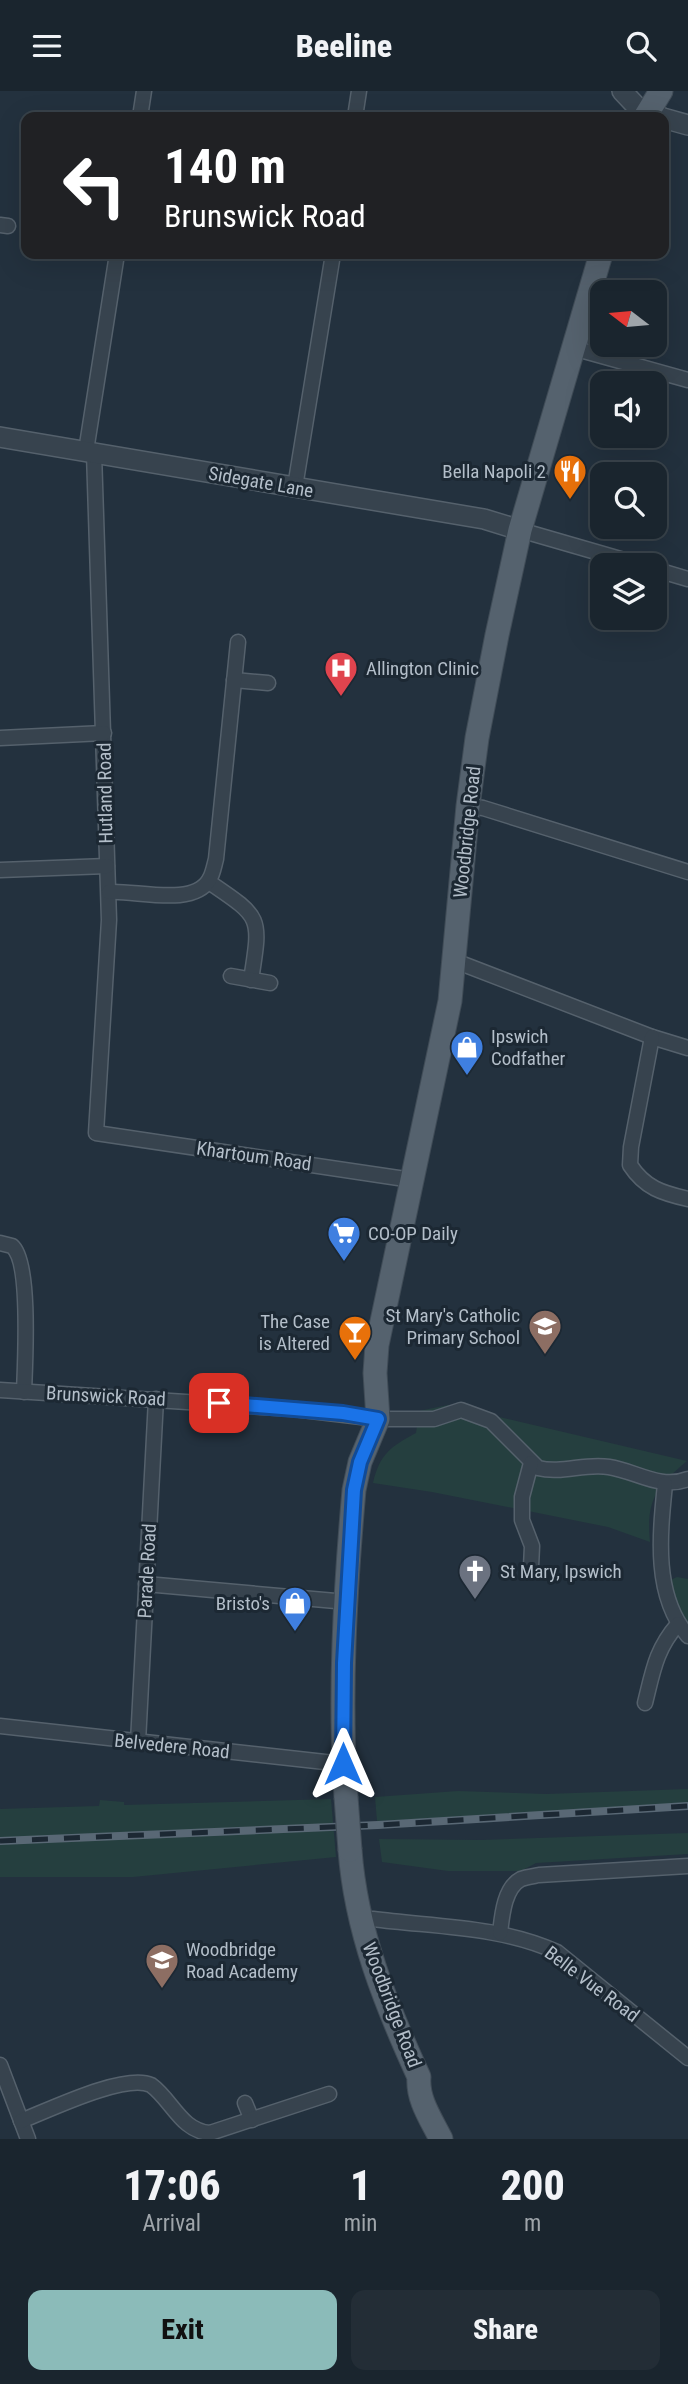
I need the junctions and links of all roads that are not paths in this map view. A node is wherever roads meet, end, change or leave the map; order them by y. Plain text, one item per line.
1 (144, 91) edge
2 (359, 91) edge
3 (622, 91) edge
4 (661, 91) edge
5 (141, 112) edge
6 (356, 112) edge
7 (648, 112) edge
8 (655, 112) edge
9 (669, 120) edge
10 (688, 125) edge
11 (116, 259) edge
12 (332, 259) edge
13 (600, 259) edge
14 (573, 348) junction
15 (688, 380) edge
16 (0, 437) edge
17 (90, 452) junction
18 (295, 487) junction
19 (520, 530) junction
20 (600, 553) edge
21 (667, 573) edge
22 (688, 579) edge
23 (238, 642) dead end
24 (234, 680) junction
25 (268, 683) dead end
26 (104, 733) junction
27 (0, 738) edge
28 (468, 806) junction
29 (107, 866) junction
30 (0, 870) edge
31 (688, 872) edge
32 (209, 882) junction
33 (109, 891) junction
34 (455, 961) junction
35 (231, 976) dead end
36 (251, 980) junction
37 (270, 983) dead end
38 (652, 1037) junction
39 (688, 1048) edge
40 (96, 1133) joint
41 (412, 1180) junction
42 (688, 1199) edge
43 (0, 1243) edge
44 (0, 1390) edge
45 (24, 1392) junction
46 (156, 1399) junction
47 (378, 1419) junction
48 (531, 1463) junction
49 (688, 1479) edge
50 (665, 1484) junction
51 (531, 1567) dead end
52 (146, 1584) junction
53 (347, 1602) junction
54 (683, 1630) edge
55 (645, 1703) dead end
56 (0, 1726) edge
57 (138, 1742) junction
58 (343, 1764) junction
59 (688, 1867) edge
60 (361, 1921) junction
61 (500, 1933) junction
62 (688, 2058) edge
63 (0, 2065) edge
64 (329, 2094) dead end
65 (245, 2103) dead end
66 (252, 2120) junction
67 (21, 2121) junction
68 (446, 2138) edge
69 (28, 2139) edge

1 - 5 street
2 - 6 street
3 - 7 street
4 - 8 main road
9 - 10 street
11 - 17 street, Hutland Road
12 - 18 street
13 - 14 main road, Woodbridge Road
14 - 15 street
14 - 19 main road, Woodbridge Road
16 - 17 street, Sidegate Lane
17 - 18 street, Sidegate Lane
17 - 26 street, Hutland Road
18 - 19 street, Sidegate Lane
19 - 20 street
19 - 28 main road, Woodbridge Road
21 - 22 street
23 - 24 street
24 - 25 street
24 - 32 street
26 - 27 street
26 - 29 street, Hutland Road
28 - 31 street
28 - 34 main road, Woodbridge Road
29 - 30 street
29 - 33 street, Hutland Road
32 - 33 street
32 - 36 street
33 - 40 street, Hutland Road
34 - 38 street
34 - 41 main road, Woodbridge Road
35 - 36 street
36 - 37 street
38 - 39 street
38 - 42 street
40 - 41 street, Khartoum Road
41 - 47 main road, Woodbridge Road
43 - 45 street
44 - 45 street, Brunswick Road
45 - 46 street, Brunswick Road
46 - 47 street, Brunswick Road
46 - 52 street, Parade Road
47 - 48 street, Brunswick Road
47 - 53 main road, Woodbridge Road
48 - 50 street
48 - 51 street
49 - 50 street
50 - 54 street
52 - 53 street
52 - 57 street, Parade Road
53 - 58 main road, Woodbridge Road
54 - 55 street
56 - 57 street, Belvedere Road
57 - 58 street, Belvedere Road
58 - 60 main road, Woodbridge Road, bridge
59 - 61 street
60 - 61 street, Belle Vue Road
60 - 68 main road, Woodbridge Road
61 - 62 street, Belle Vue Road
63 - 67 street
64 - 66 street
65 - 66 street
66 - 67 street
67 - 69 street

